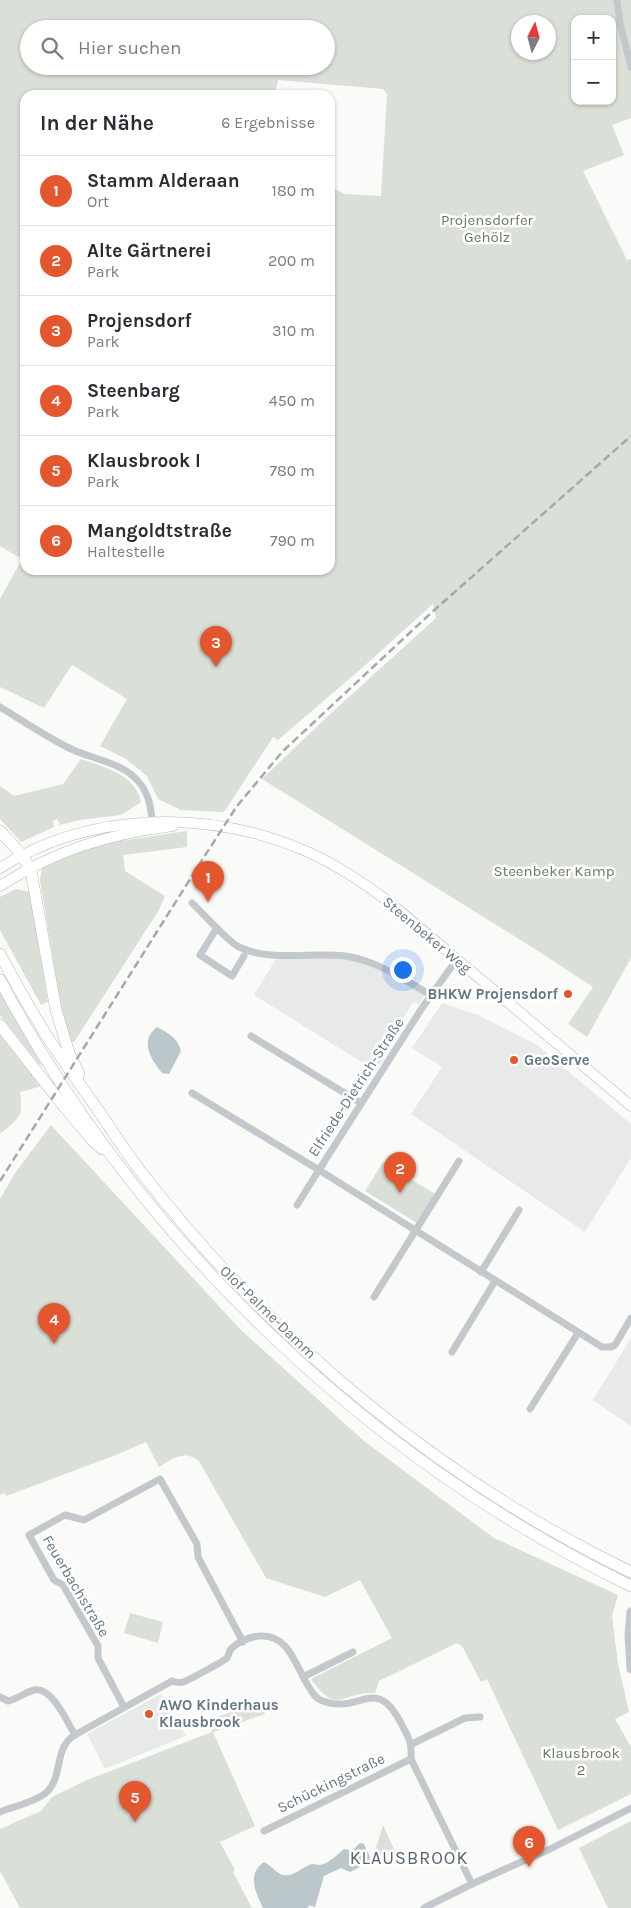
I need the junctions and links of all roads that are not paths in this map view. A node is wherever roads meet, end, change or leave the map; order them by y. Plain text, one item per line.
1 (617, 0) edge
2 (631, 67) edge
3 (0, 707) edge
4 (153, 825) junction
5 (0, 831) edge
6 (22, 855) junction
7 (0, 868) edge
8 (30, 868) junction
9 (0, 886) edge
10 (192, 903) dead end
11 (218, 928) junction
12 (0, 954) edge
13 (244, 956) dead end
14 (457, 959) junction
15 (0, 980) edge
16 (431, 995) junction
17 (0, 1025) edge
18 (251, 1036) dead end
19 (192, 1093) dead end
20 (93, 1102) junction
21 (361, 1103) junction
22 (631, 1106) edge
23 (459, 1161) dead end
24 (118, 1163) junction
25 (318, 1170) junction
26 (297, 1205) dead end
27 (519, 1210) dead end
28 (415, 1231) junction
29 (481, 1272) junction
30 (495, 1280) junction
31 (374, 1297) dead end
32 (631, 1318) edge
33 (578, 1333) junction
34 (452, 1352) dead end
35 (530, 1409) dead end
36 (631, 1572) edge
37 (631, 1586) edge
38 (631, 1612) edge
39 (243, 1642) junction
40 (353, 1652) dead end
41 (631, 1669) edge
42 (302, 1677) junction
43 (0, 1697) edge
44 (124, 1708) junction
45 (480, 1718) dead end
46 (75, 1735) junction
47 (412, 1744) junction
48 (411, 1759) junction
49 (631, 1808) edge
50 (0, 1812) edge
51 (264, 1831) dead end
52 (472, 1884) junction
53 (424, 1908) edge

1 - 2 street
3 - 4 street
4 - 6 main road, Steenbeker Weg
4 - 8 main road, Steenbeker Weg
4 - 14 main road, Steenbeker Weg
5 - 6 highway
6 - 7 main road, Steenbeker Weg
6 - 8 highway
8 - 9 main road, Steenbeker Weg
8 - 20 highway
10 - 11 street
11 - 13 street
11 - 16 street
12 - 20 highway, Olof-Palme-Damm
14 - 16 street, Elfriede-Dietrich-Straße
14 - 22 main road, Steenbeker Weg
15 - 24 highway, Olof-Palme-Damm
16 - 21 street, Elfriede-Dietrich-Straße
17 - 24 highway
18 - 21 street
19 - 25 street
20 - 36 highway, Olof-Palme-Damm
21 - 25 street, Elfriede-Dietrich-Straße
23 - 28 street
24 - 37 highway, Olof-Palme-Damm
25 - 26 street
25 - 28 street, Elfriede-Dietrich-Straße
27 - 29 street
28 - 29 street, Elfriede-Dietrich-Straße
28 - 31 street
29 - 30 street, Elfriede-Dietrich-Straße
30 - 33 street, Elfriede-Dietrich-Straße
30 - 34 street
32 - 33 street, Elfriede-Dietrich-Straße
33 - 35 street
38 - 41 street
39 - 42 street
39 - 44 street
39 - 44 street, Feuerbachstraße
40 - 42 street
42 - 47 street
43 - 46 street
44 - 46 street
45 - 47 street
46 - 50 street
47 - 48 street
48 - 51 street, Schückingstraße
48 - 52 street
49 - 52 street
52 - 53 street

